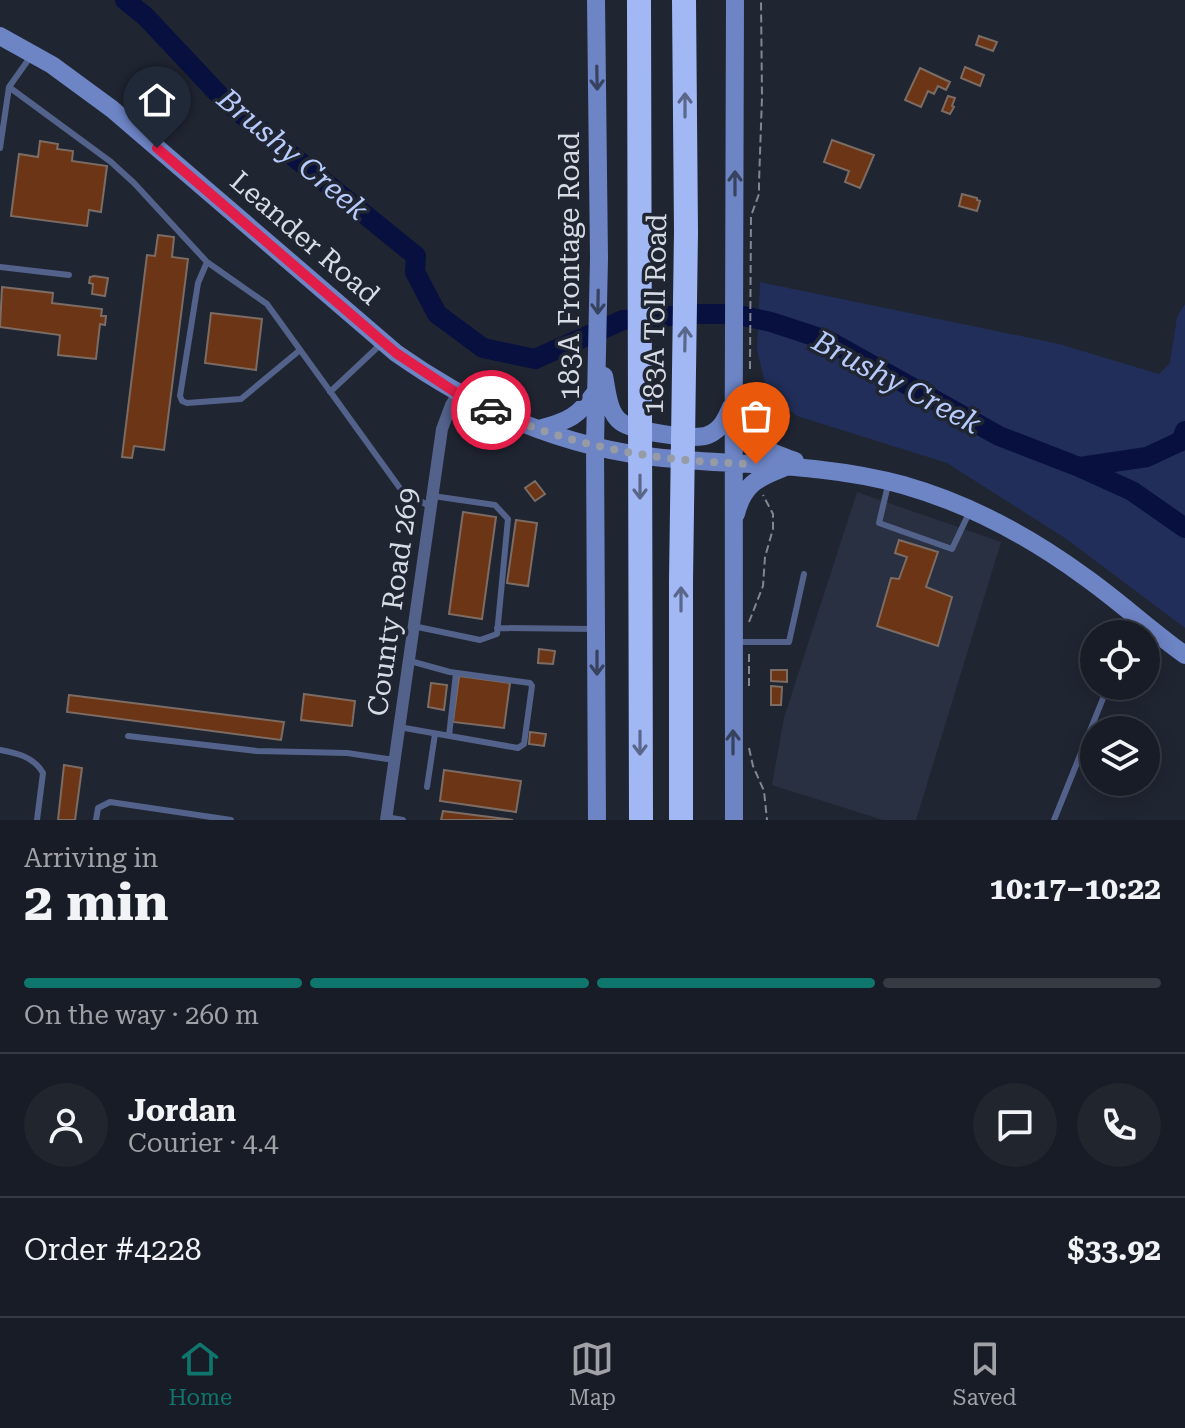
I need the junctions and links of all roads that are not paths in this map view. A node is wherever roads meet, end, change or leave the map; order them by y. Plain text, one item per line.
1 (596, 0) edge
2 (639, 0) edge
3 (684, 0) edge
4 (735, 0) edge
5 (0, 36) edge
6 (33, 53) junction
7 (9, 87) junction
8 (0, 148) edge
9 (207, 262) junction
10 (0, 267) edge
11 (69, 275) dead end
12 (383, 342) junction
13 (300, 350) junction
14 (600, 387) junction
15 (330, 392) junction
16 (458, 394) junction
17 (735, 399) junction
18 (538, 429) junction
19 (595, 445) junction
20 (733, 463) junction
21 (787, 466) junction
22 (817, 469) junction
23 (888, 481) junction
24 (432, 502) junction
25 (971, 509) junction
26 (732, 532) junction
27 (804, 574) dead end
28 (1130, 620) edge
29 (413, 626) junction
30 (497, 628) junction
31 (597, 629) junction
32 (1160, 641) edge
33 (741, 642) junction
34 (1185, 655) edge
35 (408, 661) junction
36 (456, 673) junction
37 (1102, 700) edge
38 (399, 727) junction
39 (435, 734) junction
40 (128, 736) dead end
41 (449, 736) junction
42 (0, 750) edge
43 (394, 760) junction
44 (427, 787) dead end
45 (386, 818) edge
46 (37, 820) edge
47 (96, 820) edge
48 (231, 820) edge
49 (403, 820) edge
50 (597, 820) edge
51 (641, 820) edge
52 (681, 820) edge
53 (734, 820) edge
54 (1054, 820) edge

1 -> 14 main road, 183A Frontage Road
2 -> 51 highway, 183A Toll Road
52 -> 3 highway, 183A Toll Road
17 -> 4 main road
5 - 6 main road, Leander Road
6 - 7 lane
6 - 12 main road, Leander Road
7 - 8 lane
7 - 9 lane
9 - 13 lane
9 - 13 lane
10 - 11 lane
12 - 15 lane
12 - 16 main road, Leander Road
13 - 15 lane
14 - 17 main road
14 - 18 main road
14 - 19 main road, 183A Frontage Road
15 - 24 lane
16 - 18 main road, Leander Road
16 - 24 street, County Road 269
17 - 20 main road
17 - 22 main road
18 - 19 main road, Leander Road
19 - 20 main road, Leander Road
19 - 31 main road, 183A Frontage Road
20 - 21 main road, Leander Road
20 - 26 main road
21 - 22 main road, Leander Road
21 - 26 main road
22 - 23 main road
23 - 25 main road
23 - 25 lane
24 - 29 street, County Road 269
24 - 30 lane
25 - 28 main road
26 - 33 main road
27 - 33 lane
29 - 30 lane
29 - 35 street, County Road 269
30 - 31 lane
31 -> 50 main road, 183A Frontage Road
32 - 34 main road
53 -> 33 main road
35 - 36 lane
35 - 38 street, County Road 269
36 - 41 lane
36 - 41 lane
37 - 54 lane
38 - 39 lane
38 - 43 street, County Road 269
39 - 41 lane
39 - 44 lane
40 - 43 lane
42 - 46 lane
43 - 45 street, County Road 269
45 - 49 lane
47 - 48 lane

